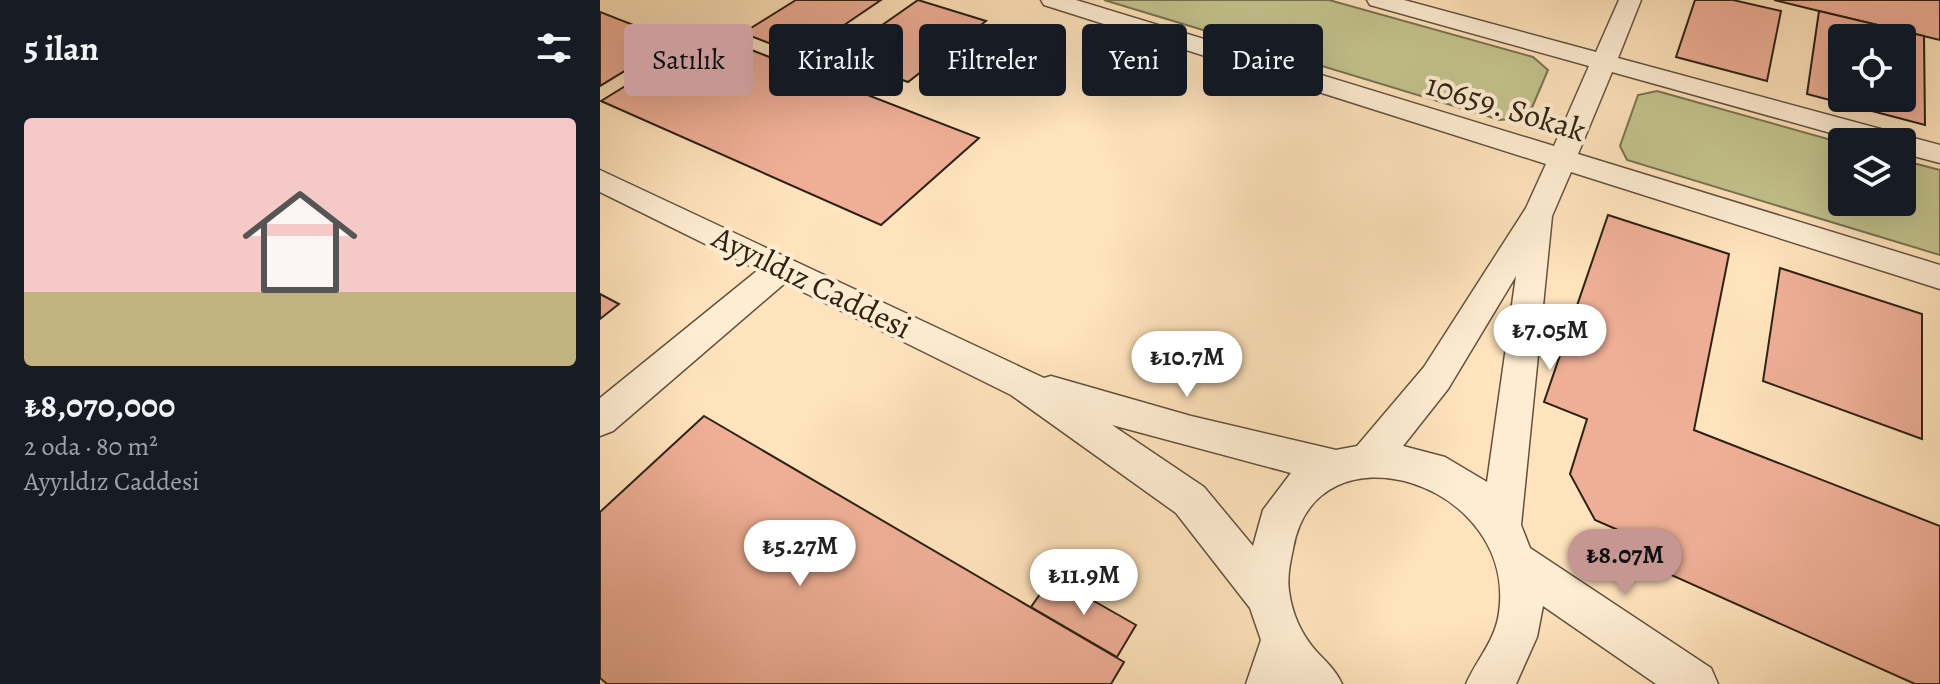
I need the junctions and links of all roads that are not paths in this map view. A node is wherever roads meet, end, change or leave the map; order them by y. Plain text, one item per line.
1 (1052, 0) edge
2 (1378, 0) edge
3 (1630, 0) edge
4 (1603, 62) junction
5 (1845, 128) edge
6 (1916, 148) edge
7 (1940, 154) edge
8 (1561, 161) junction
9 (600, 180) edge
10 (1540, 211) junction
11 (783, 267) junction
12 (1940, 277) edge
13 (1024, 384) junction
14 (600, 420) edge
15 (1353, 463) junction
16 (1510, 545) junction
17 (1267, 596) junction
18 (1282, 641) junction
19 (1269, 684) edge
20 (1319, 684) edge
21 (1489, 684) edge
22 (1695, 684) edge

1 - 8 street, 10659. Sokak
2 - 4 street, 10659. Sokak
3 - 4 street
4 - 5 street, 10659. Sokak
4 - 8 street
6 - 7 street
8 - 10 street
8 - 12 street, 10659. Sokak
9 - 11 street, Ayyıldız Caddesi
10 - 15 street
10 - 16 street
11 - 13 street, Ayyıldız Caddesi
11 - 14 street
13 - 15 street, Ayyıldız Caddesi
13 - 17 street, Ayyıldız Caddesi
15 - 16 street, Ayyıldız Caddesi
15 - 17 street
16 - 21 street
16 - 22 street
17 - 18 street
18 - 19 street
18 - 20 street

